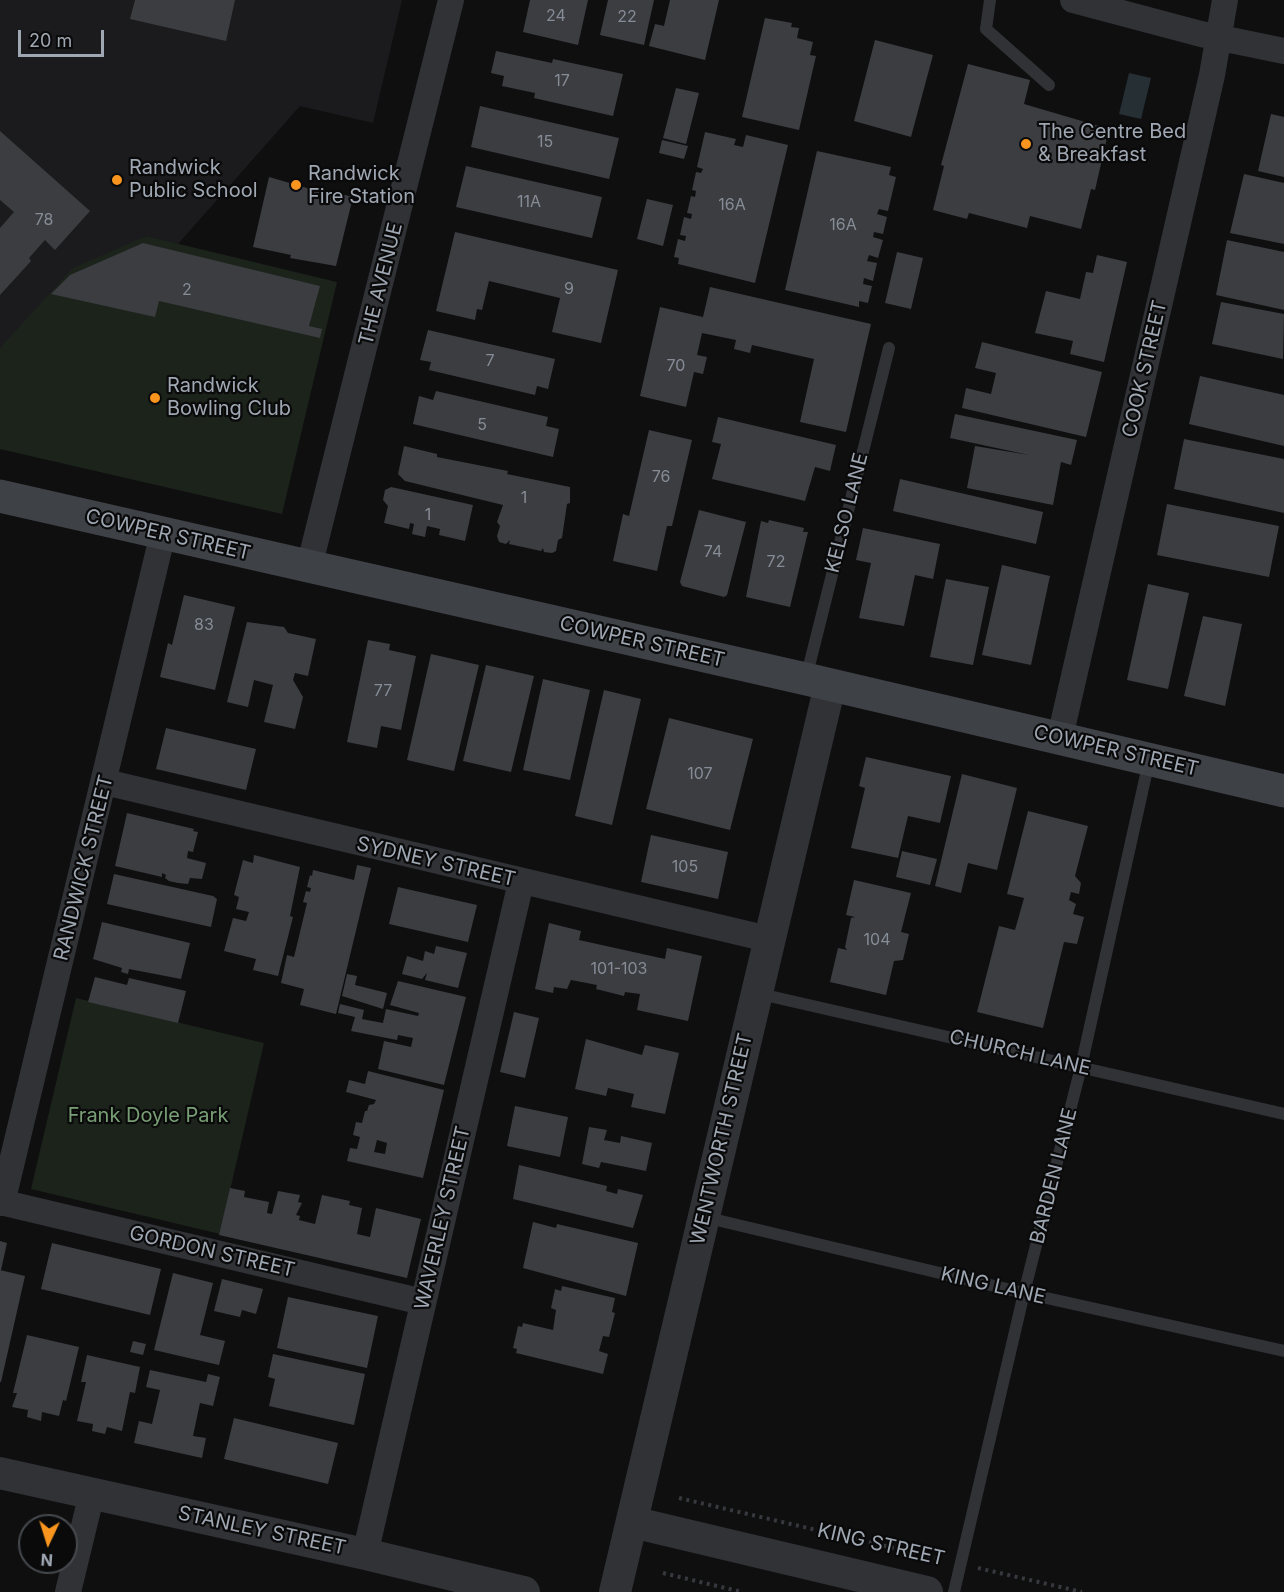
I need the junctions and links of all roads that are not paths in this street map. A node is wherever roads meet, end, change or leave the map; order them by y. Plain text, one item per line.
1 (451, 0) edge
2 (990, 0) edge
3 (1073, 0) edge
4 (1225, 0) edge
5 (1217, 38) junction
6 (1284, 51) edge
7 (1049, 85) dead end
8 (889, 348) dead end
9 (0, 496) edge
10 (163, 533) junction
11 (309, 567) junction
12 (818, 682) junction
13 (1060, 737) junction
14 (1149, 759) junction
15 (105, 782) junction
16 (1284, 791) edge
17 (521, 882) junction
18 (768, 939) junction
19 (756, 993) junction
20 (1081, 1067) junction
21 (1284, 1114) edge
22 (1, 1202) edge
23 (704, 1216) junction
24 (1024, 1293) junction
25 (423, 1302) junction
26 (1284, 1352) edge
27 (0, 1473) edge
28 (92, 1493) junction
29 (632, 1522) junction
30 (365, 1554) junction
31 (68, 1592) edge
32 (524, 1592) edge
33 (615, 1592) edge
34 (927, 1592) edge
35 (954, 1592) edge

1 - 11 street, THE AVENUE
2 - 7 lane
3 - 5 street
4 - 5 street, COOK STREET
5 - 6 street
5 - 13 street, COOK STREET
8 - 12 lane, KELSO LANE
9 - 10 main road, COWPER STREET
10 - 11 main road, COWPER STREET
10 - 15 street, RANDWICK STREET
11 - 12 main road, COWPER STREET
12 - 13 main road, COWPER STREET
12 - 18 street, WENTWORTH STREET
13 - 14 main road, COWPER STREET
14 - 16 main road, COWPER STREET
14 - 20 lane, BARDEN LANE
15 - 17 street, SYDNEY STREET
15 - 22 street, RANDWICK STREET
17 - 18 street, SYDNEY STREET
17 - 25 street, WAVERLEY STREET
18 - 19 street, WENTWORTH STREET
19 - 20 lane, CHURCH LANE
19 - 23 street, WENTWORTH STREET
20 - 21 lane, CHURCH LANE
20 - 24 lane, BARDEN LANE
22 - 25 street, GORDON STREET
23 - 24 lane, KING LANE
23 - 29 street, WENTWORTH STREET
24 - 26 lane, KING LANE
24 - 35 lane, BARDEN LANE
25 - 30 street, WAVERLEY STREET
27 - 28 street, STANLEY STREET
28 - 30 street, STANLEY STREET
28 - 31 street
29 - 33 street, WENTWORTH STREET
29 - 34 street, KING STREET
30 - 32 street, STANLEY STREET

